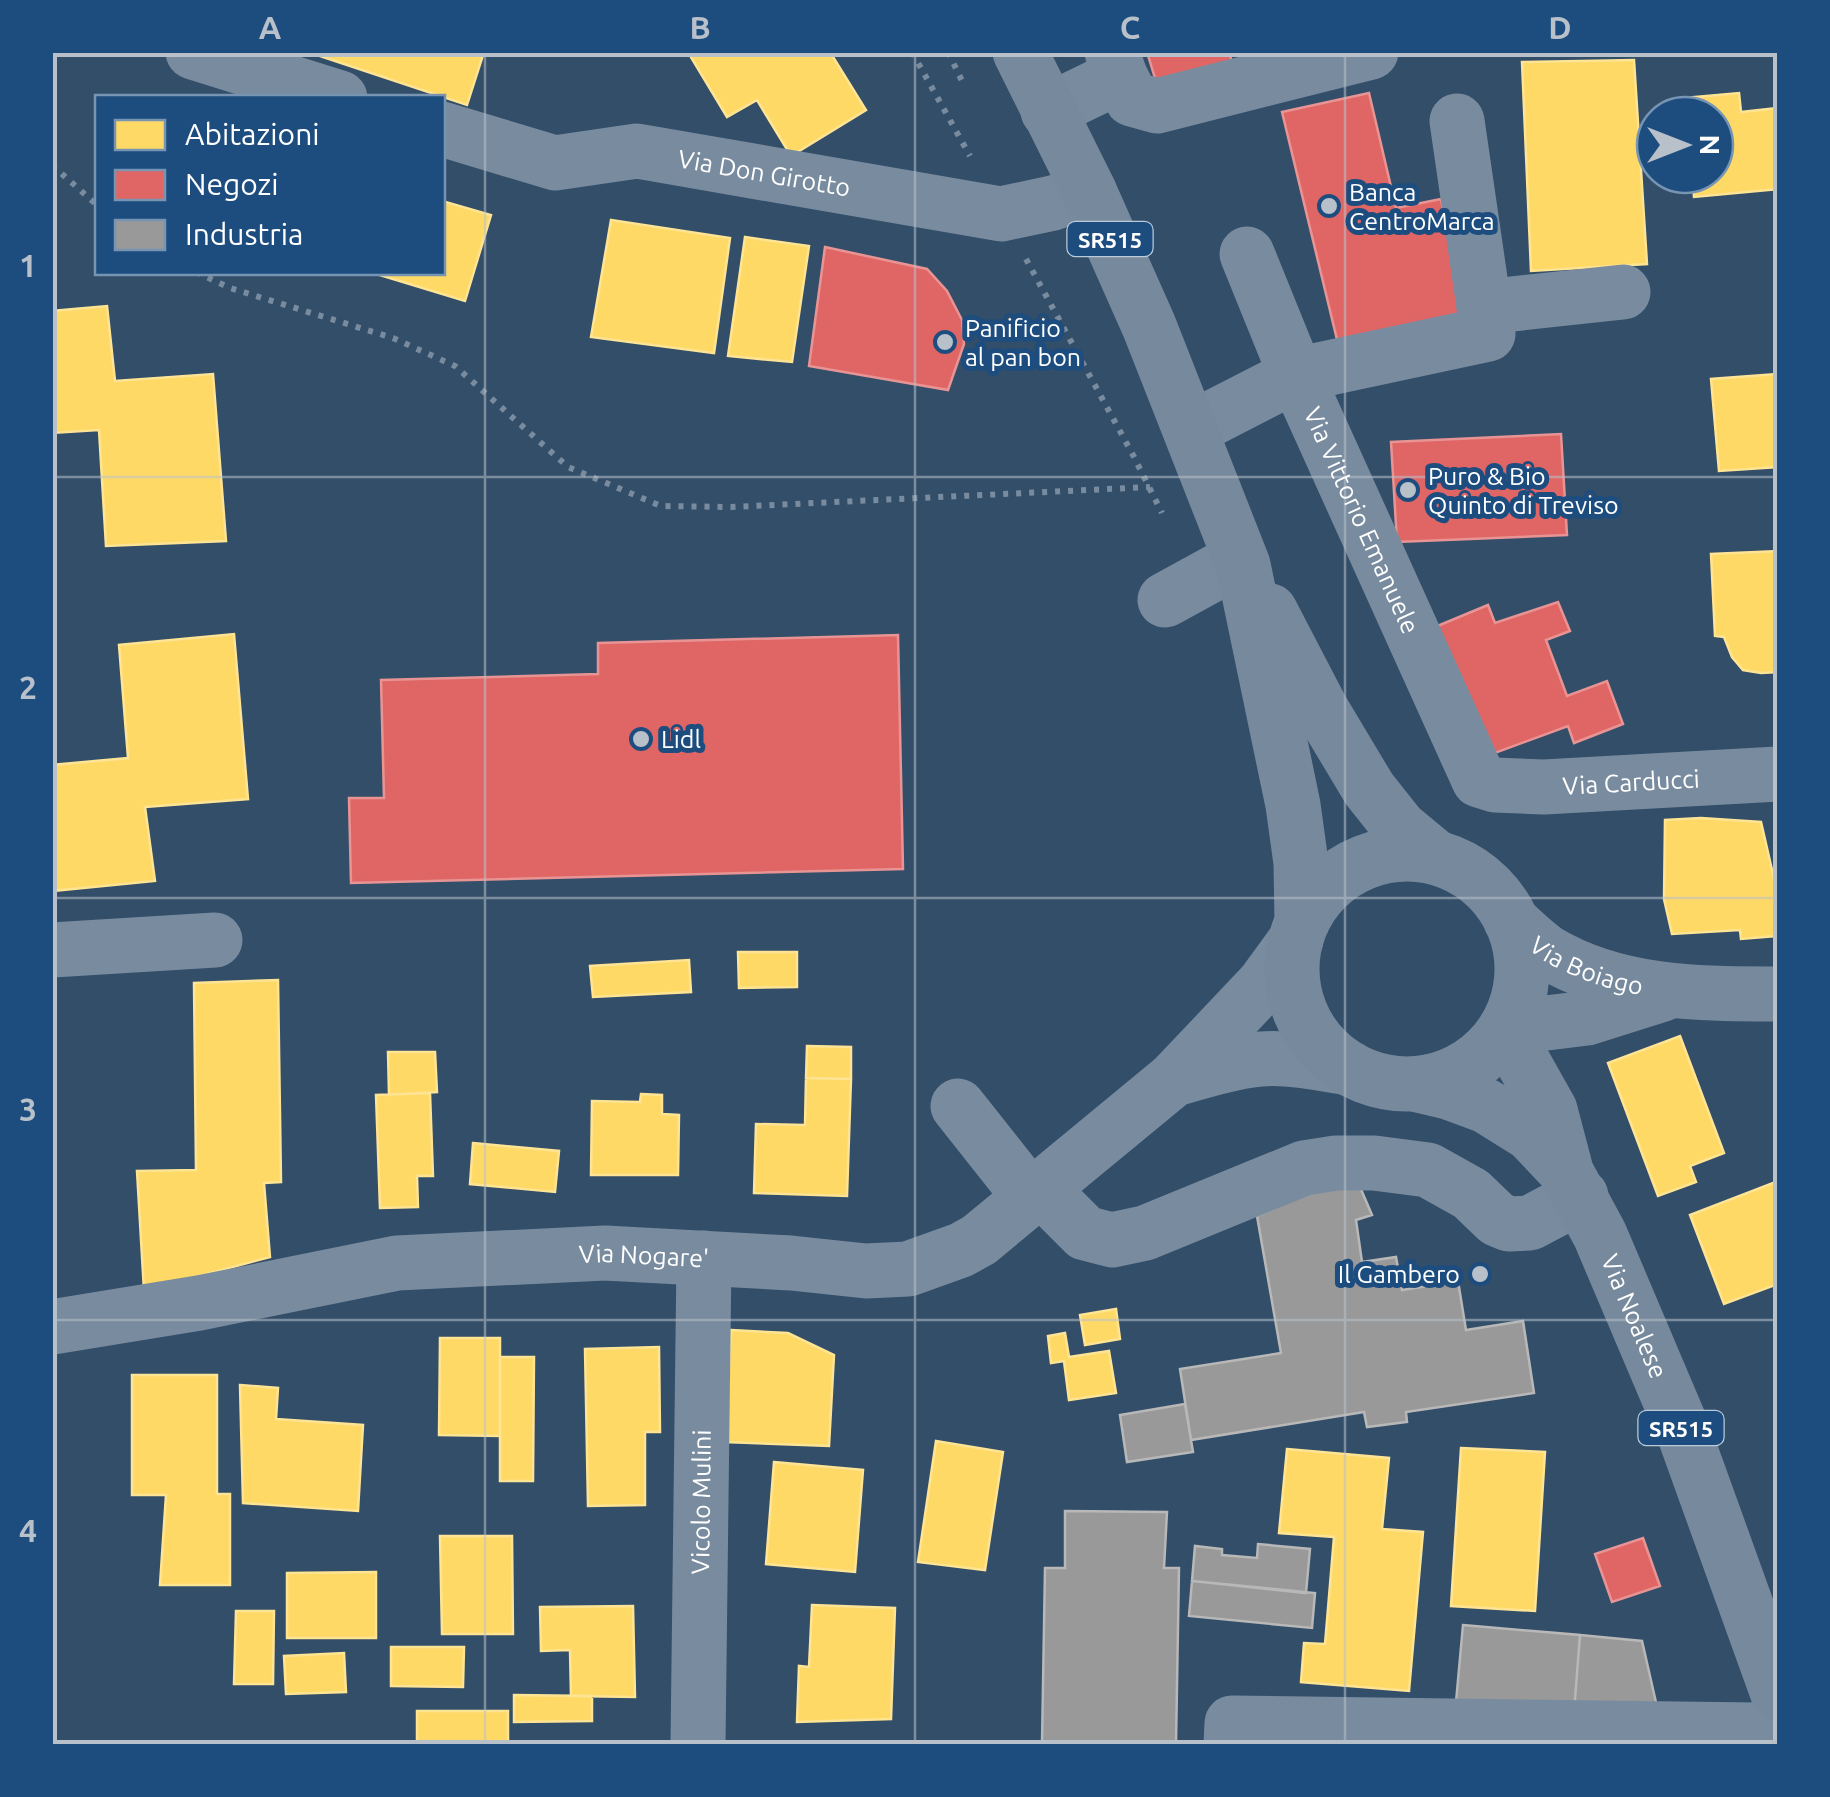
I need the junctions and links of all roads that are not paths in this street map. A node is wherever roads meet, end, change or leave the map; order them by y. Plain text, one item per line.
1 (192, 52) edge
2 (1020, 52) edge
3 (1371, 52) edge
4 (1116, 64) edge
5 (330, 95) edge
6 (1048, 111) junction
7 (1457, 121) dead end
8 (445, 130) edge
9 (1089, 191) junction
10 (1247, 254) dead end
11 (1623, 292) dead end
12 (1484, 306) junction
13 (1296, 375) junction
14 (1191, 429) junction
15 (1210, 577) junction
16 (1778, 774) edge
17 (1483, 782) joint
18 (1435, 858) junction
19 (1511, 921) junction
20 (1299, 931) junction
21 (215, 940) dead end
22 (52, 950) edge
23 (1671, 991) junction
24 (1778, 994) edge
25 (1586, 1018) junction
26 (1505, 1030) junction
27 (1349, 1068) junction
28 (1174, 1079) junction
29 (1414, 1084) junction
30 (958, 1106) dead end
31 (1550, 1110) junction
32 (1573, 1183) junction
33 (1037, 1191) junction
34 (704, 1258) junction
35 (52, 1327) edge
36 (1778, 1694) edge
37 (1778, 1721) edge
38 (698, 1744) edge
39 (1231, 1744) edge

1 - 5 street
2 - 6 main road, SR515
3 - 4 street
4 - 6 street
6 - 9 main road, SR515
7 - 12 street
8 - 9 street, Via Don Girotto
9 - 14 main road, SR515
10 - 13 street, Via Vittorio Emanuele
11 - 12 street
12 - 13 street
13 - 14 street
13 - 17 street, Via Vittorio Emanuele
14 - 15 main road, SR515
15 - 18 main road, SR515
15 - 20 main road
16 - 17 street, Via Carducci
18 - 19 main road
18 - 20 main road
19 - 23 main road, Via Boiago
19 - 26 main road
20 - 27 main road
20 - 28 street, Via Nogare'
21 - 22 street
23 - 24 main road, Via Boiago
23 - 25 main road, Via Boiago
25 - 26 main road, Via Boiago
25 - 31 main road
26 - 29 main road
26 - 31 main road, Via Noalese
27 - 28 street, Via Nogare'
27 - 29 main road
28 - 33 street, Via Nogare'
29 - 32 main road, Via Noalese
30 - 33 street
31 - 32 main road, Via Noalese
32 - 33 street
32 - 36 main road, Via Noalese / SR515
33 - 34 street, Via Nogare'
34 - 35 street, Via Nogare'
34 - 38 street, Vicolo Mulini
37 - 39 street

